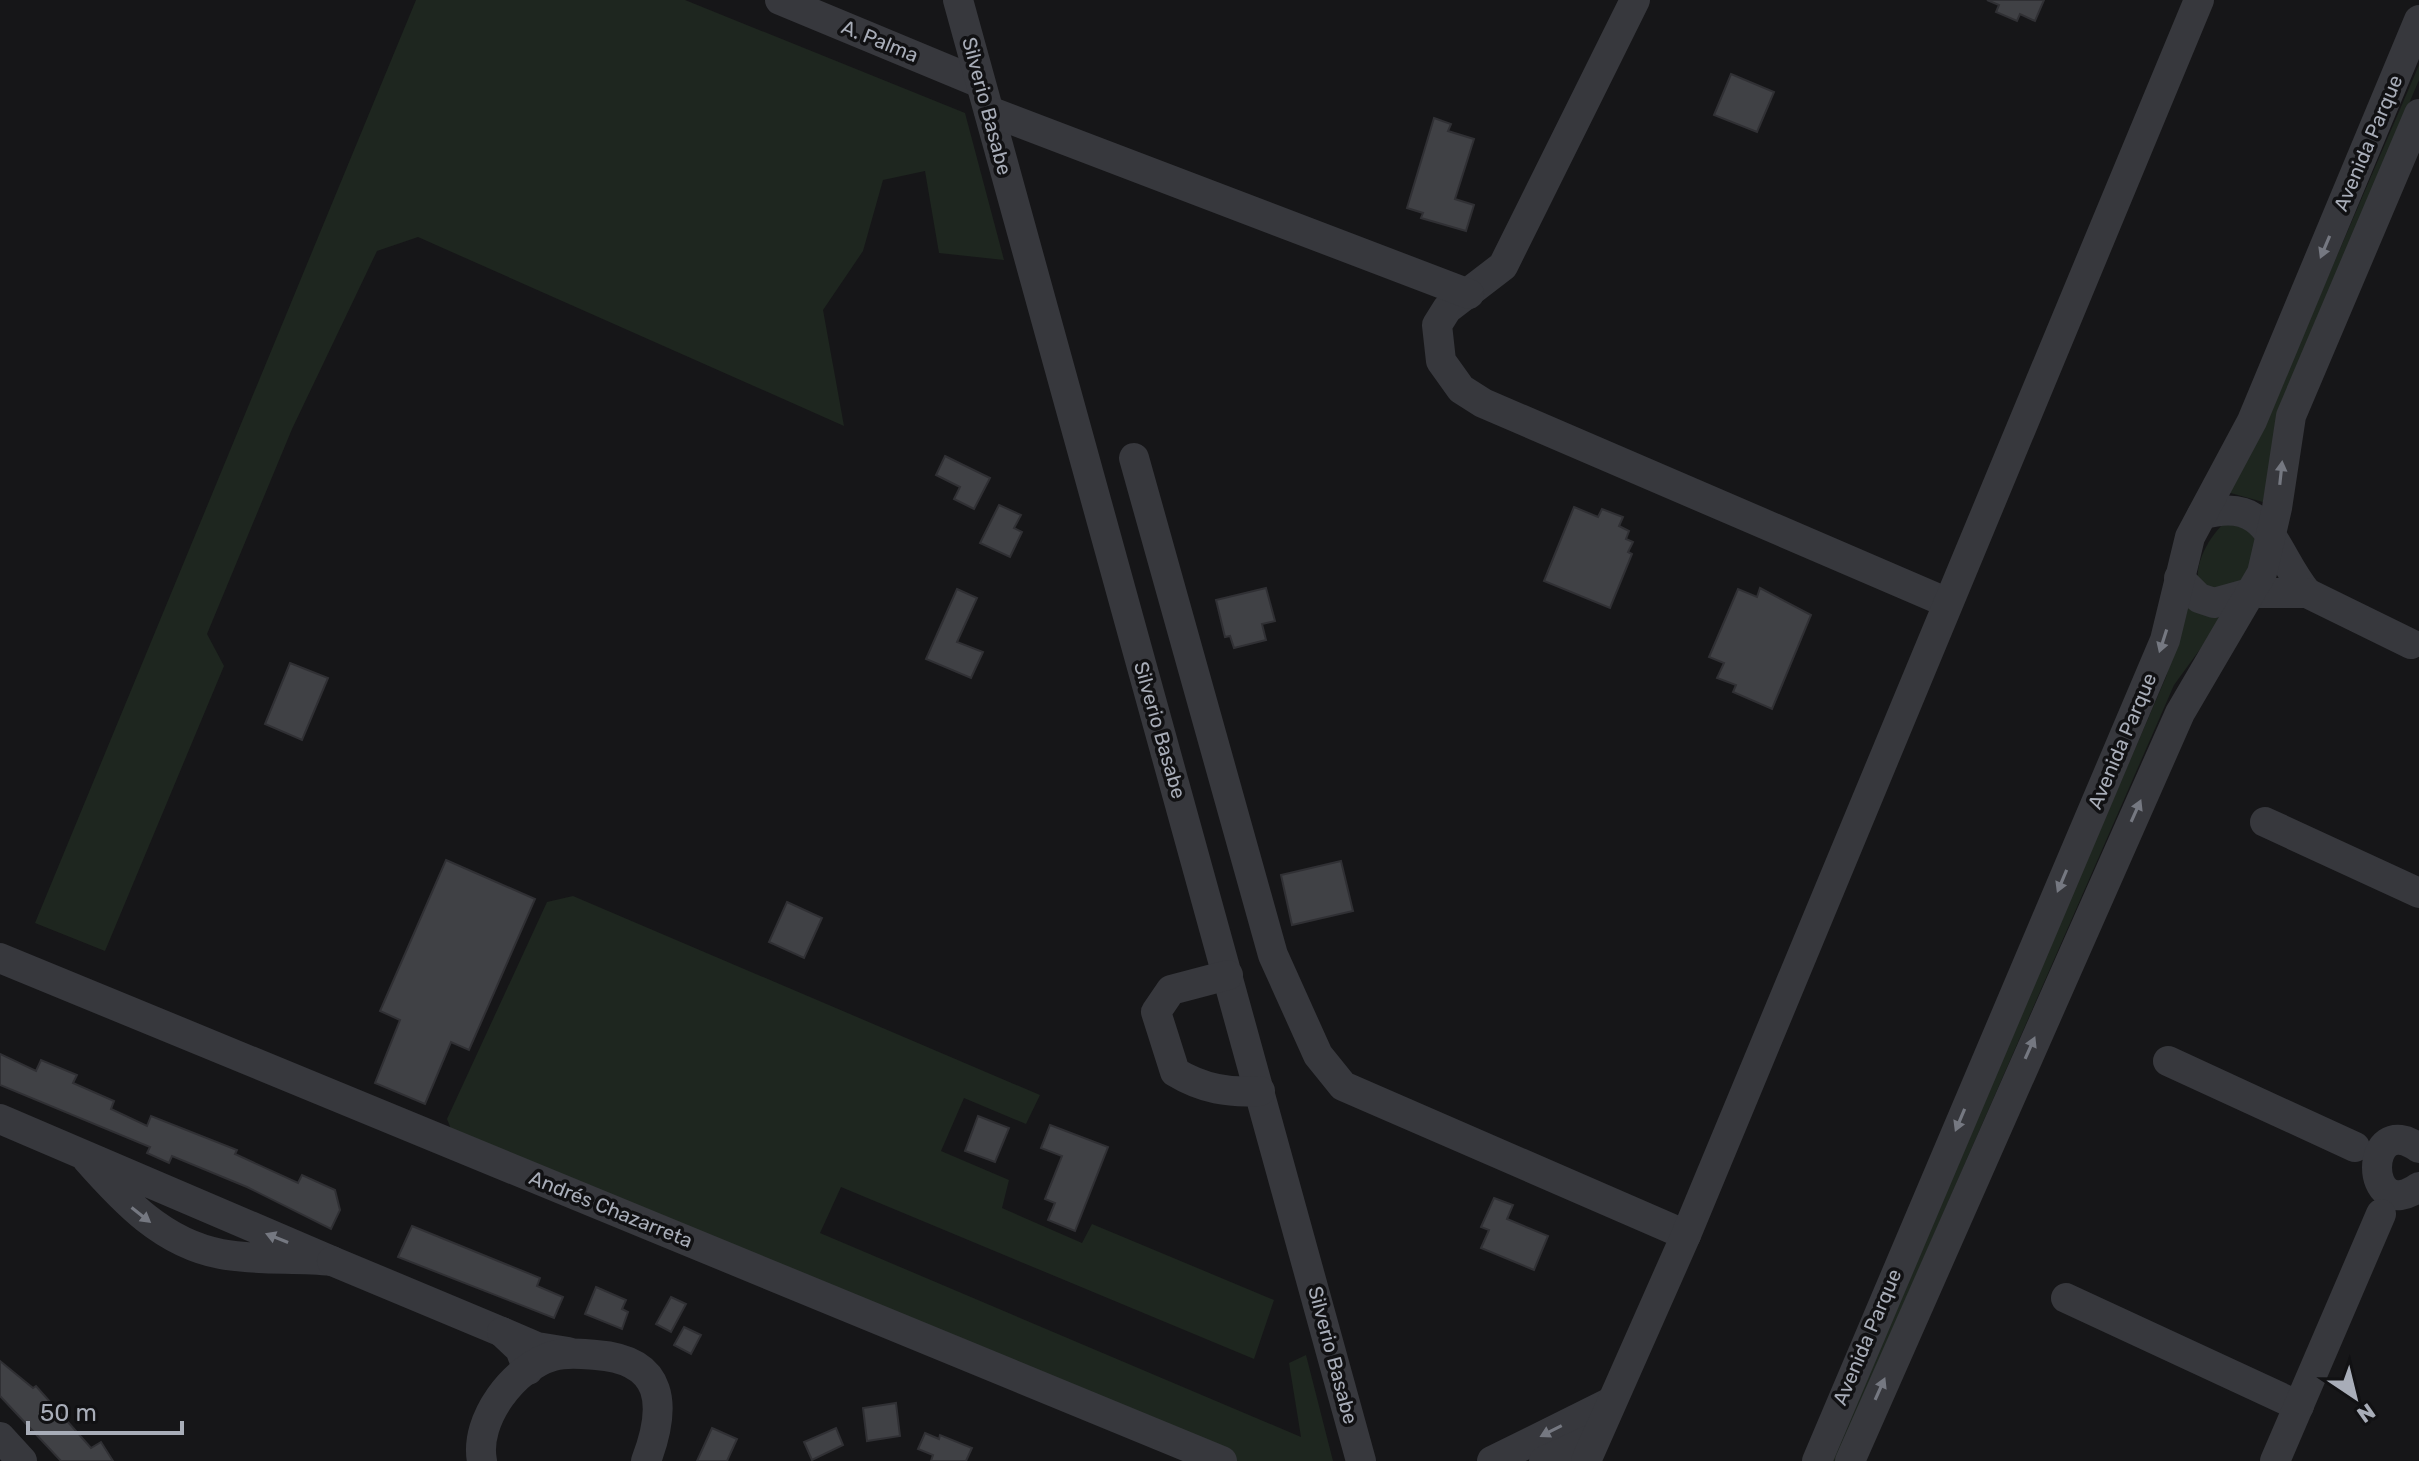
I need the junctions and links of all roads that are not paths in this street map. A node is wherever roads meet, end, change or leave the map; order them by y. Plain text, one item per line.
1 (780, 0) edge
2 (958, 0) edge
3 (1635, 0) edge
4 (2196, 1) edge
5 (2419, 20) edge
6 (984, 97) junction
7 (2419, 114) edge
8 (1469, 294) junction
9 (1134, 458) dead end
10 (2202, 515) junction
11 (2272, 535) junction
12 (2179, 578) junction
13 (2250, 593) junction
14 (2307, 593) junction
15 (1948, 603) junction
16 (2416, 648) edge
17 (2265, 822) dead end
18 (2419, 893) edge
19 (0, 958) edge
20 (1228, 975) junction
21 (2168, 1061) dead end
22 (1260, 1091) junction
23 (0, 1119) edge
24 (2399, 1165) edge
25 (1686, 1235) junction
26 (2066, 1298) dead end
27 (502, 1332) junction
28 (574, 1353) junction
29 (528, 1370) junction
30 (1611, 1402) junction
31 (2299, 1406) junction
32 (0, 1437) edge
33 (1591, 1449) edge
34 (22, 1461) edge
35 (482, 1461) edge
36 (646, 1461) edge
37 (1222, 1461) edge
38 (1361, 1461) edge
39 (1492, 1461) edge
40 (1544, 1461) edge
41 (1817, 1461) edge
42 (1850, 1461) edge
43 (2275, 1461) edge

1 - 6 street, A. Palma
2 - 6 street, Silverio Basabe
3 - 8 street
4 - 15 street
5 -> 10 street, Avenida Parque
6 - 8 street, A. Palma
6 - 20 street, Silverio Basabe
11 -> 7 street, Avenida Parque
8 - 15 street
9 - 25 street
10 - 11 street
10 - 12 street, Avenida Parque
11 - 13 street, Avenida Parque
11 - 14 street
12 - 13 street
12 -> 41 street, Avenida Parque
13 - 14 street
42 -> 13 street, Avenida Parque
14 - 16 street
15 - 25 street
17 - 18 street
19 - 37 street, Andrés Chazarreta
20 - 22 street, Silverio Basabe
20 - 22 street
21 - 24 street
22 - 38 street, Silverio Basabe
23 - 27 street
24 - 31 street
25 - 30 street
26 - 31 street
27 - 28 street
27 - 29 street
28 - 29 street
28 - 36 street
29 - 35 street
30 - 33 street
30 -> 39 street
31 - 43 street
32 - 34 street
33 - 40 street

